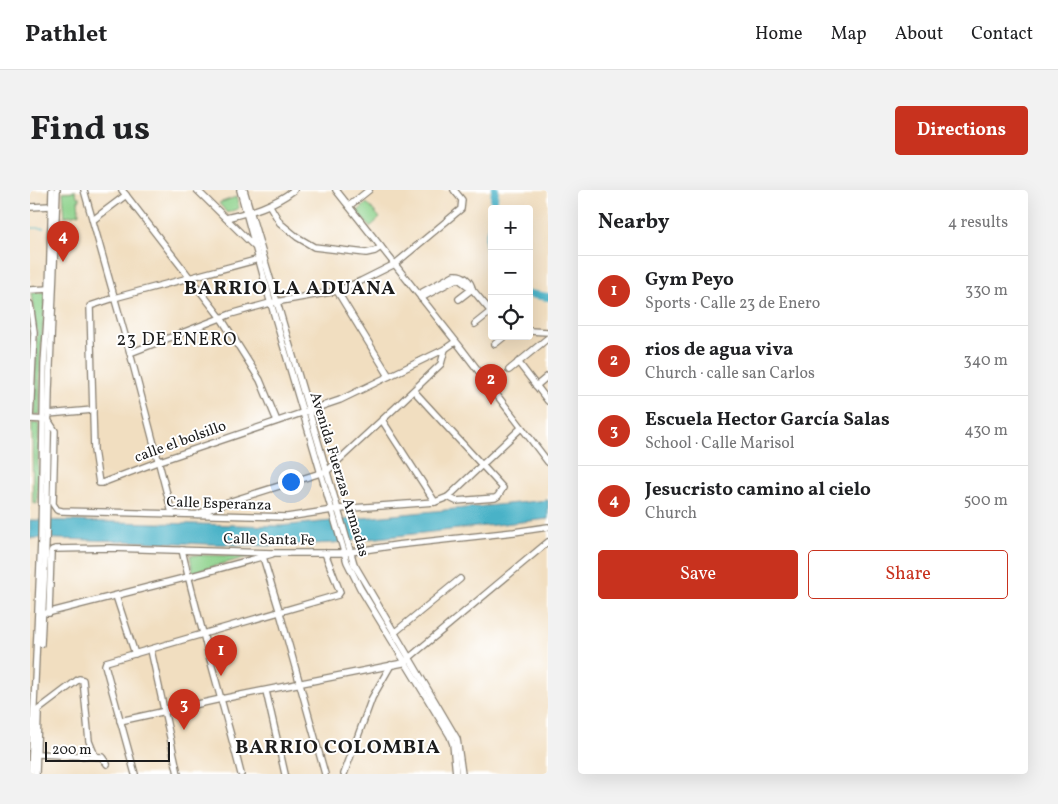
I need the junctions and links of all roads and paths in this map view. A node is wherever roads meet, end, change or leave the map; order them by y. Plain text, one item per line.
1 (52, 190) edge
2 (57, 190) edge
3 (84, 190) edge
4 (197, 190) edge
5 (240, 190) edge
6 (244, 190) edge
7 (294, 190) edge
8 (336, 190) edge
9 (369, 190) edge
10 (454, 190) edge
11 (124, 193) edge
12 (51, 206) junction
13 (270, 206) junction
14 (349, 206) junction
15 (30, 207) edge
16 (248, 213) junction
17 (226, 218) junction
18 (93, 220) junction
19 (254, 246) junction
20 (381, 247) junction
21 (261, 249) junction
22 (260, 258) junction
23 (394, 264) junction
24 (188, 278) junction
25 (49, 289) junction
26 (30, 290) edge
27 (472, 290) junction
28 (337, 291) junction
29 (420, 296) junction
30 (114, 298) junction
31 (459, 299) dead end
32 (273, 303) junction
33 (30, 304) edge
34 (488, 309) edge
35 (488, 314) edge
36 (220, 318) junction
37 (474, 324) dead end
38 (533, 330) edge
39 (548, 332) edge
40 (548, 338) edge
41 (500, 340) edge
42 (455, 342) junction
43 (495, 344) dead end
44 (445, 349) junction
45 (32, 353) edge
46 (130, 353) junction
47 (518, 362) junction
48 (509, 370) dead end
49 (389, 376) junction
50 (548, 376) edge
51 (31, 384) edge
52 (536, 386) junction
53 (414, 391) junction
54 (548, 401) edge
55 (93, 410) junction
56 (306, 410) junction
57 (47, 418) junction
58 (30, 419) edge
59 (382, 420) junction
60 (277, 421) junction
61 (521, 428) junction
62 (157, 462) junction
63 (548, 462) edge
64 (483, 464) junction
65 (324, 472) junction
66 (448, 497) junction
67 (435, 502) junction
68 (336, 511) junction
69 (172, 514) junction
70 (196, 515) junction
71 (548, 527) edge
72 (44, 541) junction
73 (548, 542) edge
74 (182, 550) junction
75 (347, 551) junction
76 (274, 553) junction
77 (325, 553) junction
78 (263, 557) junction
79 (188, 577) junction
80 (460, 579) dead end
81 (116, 596) junction
82 (49, 613) junction
83 (280, 613) junction
84 (42, 614) junction
85 (394, 633) junction
86 (202, 635) junction
87 (151, 650) junction
88 (135, 654) junction
89 (407, 660) junction
90 (391, 666) junction
91 (35, 675) edge
92 (300, 684) junction
93 (266, 690) junction
94 (222, 699) junction
95 (38, 710) junction
96 (165, 712) junction
97 (120, 721) junction
98 (36, 754) junction
99 (95, 756) junction
100 (107, 764) dead end
101 (31, 774) edge
102 (36, 774) edge
103 (135, 774) edge
104 (178, 774) edge
105 (241, 774) edge
106 (285, 774) edge
107 (326, 774) edge
108 (344, 774) edge
109 (456, 774) edge
110 (462, 774) edge

1 - 12 street
2 - 57 street
3 - 18 street
4 - 17 street
5 - 16 street, Avenida Fuerzas Armadas
6 - 16 street, Avenida Fuerzas Armadas
7 - 13 street
8 - 14 street
9 - 14 street
10 - 23 street
11 - 18 street
11 - 24 street
12 - 15 street
12 - 25 street
13 - 16 street
13 - 20 street
14 - 20 street
16 - 17 street
16 - 19 street, Avenida Fuerzas Armadas
16 - 21 street, Avenida Fuerzas Armadas
17 - 19 street
18 - 30 street
19 - 21 street
19 - 22 street, Avenida Fuerzas Armadas
20 - 23 street
21 - 22 street, Avenida Fuerzas Armadas
22 - 24 street
22 - 32 street, Avenida Fuerzas Armadas
23 - 28 street
23 - 29 street
24 - 30 street
24 - 36 street
25 - 26 street
25 - 57 street
27 - 29 street
27 - 31 street
27 - 34 street
28 - 32 street
28 - 49 street
29 - 42 street
30 - 46 street
30 - 55 street, calle el bolsillo
32 - 36 street
32 - 56 street, Avenida Fuerzas Armadas
33 - 45 street
35 - 37 street
36 - 46 street
36 - 60 street
38 - 39 street
40 - 47 street
41 - 43 street
42 - 44 street, calle el bolsillo
42 - 61 street
44 - 49 street, calle el bolsillo
44 - 53 street
45 - 51 street
46 - 62 street
47 - 48 street
47 - 52 street
49 - 56 street, calle el bolsillo
50 - 52 street
51 - 58 street
52 - 54 street
53 - 59 street
53 - 64 street
55 - 57 street
55 - 62 street, calle el bolsillo
56 - 60 street, calle el bolsillo
56 - 65 street, Avenida Fuerzas Armadas
57 - 58 street
57 - 69 street, Calle Esperanza
57 - 72 street
59 - 65 street
59 - 67 street
60 - 62 street, calle el bolsillo
61 - 63 street
61 - 64 street
62 - 69 street
64 - 66 street
64 - 66 street
65 - 68 street, Avenida Fuerzas Armadas
65 - 70 street
66 - 67 street
67 - 68 street, Calle Esperanza
68 - 70 street, Calle Esperanza
68 - 75 street, Avenida Fuerzas Armadas
69 - 70 street, Calle Esperanza
71 - 75 street, Calle Santa Fe
72 - 84 street
72 - 91 street
73 - 89 street
74 - 76 street, Calle Santa Fe
74 - 79 street
74 - 82 street, Calle Santa Fe
75 - 77 street, Calle Santa Fe
75 - 85 street, Avenida Fuerzas Armadas
75 - 89 street, Avenida Fuerzas Armadas
76 - 77 street, Calle Santa Fe
76 - 78 street
77 - 83 street
78 - 79 street
78 - 83 street
79 - 81 street
79 - 86 street
80 - 85 street
81 - 82 street
81 - 88 street
82 - 84 street
83 - 86 street
83 - 92 street
84 - 91 street
85 - 89 street, Avenida Fuerzas Armadas
86 - 87 street
86 - 94 street
87 - 88 street
87 - 96 street
88 - 97 street
89 - 90 street
89 - 109 street, Avenida Fuerzas Armadas
89 - 110 street, Avenida Fuerzas Armadas
90 - 92 street
90 - 108 street
91 - 95 street
91 - 101 street
92 - 93 street
92 - 107 street
93 - 94 street
93 - 106 street
94 - 96 street
94 - 105 street
95 - 98 street
95 - 99 street
96 - 97 street
96 - 104 street
97 - 103 street
98 - 99 street
98 - 102 street
99 - 100 street

